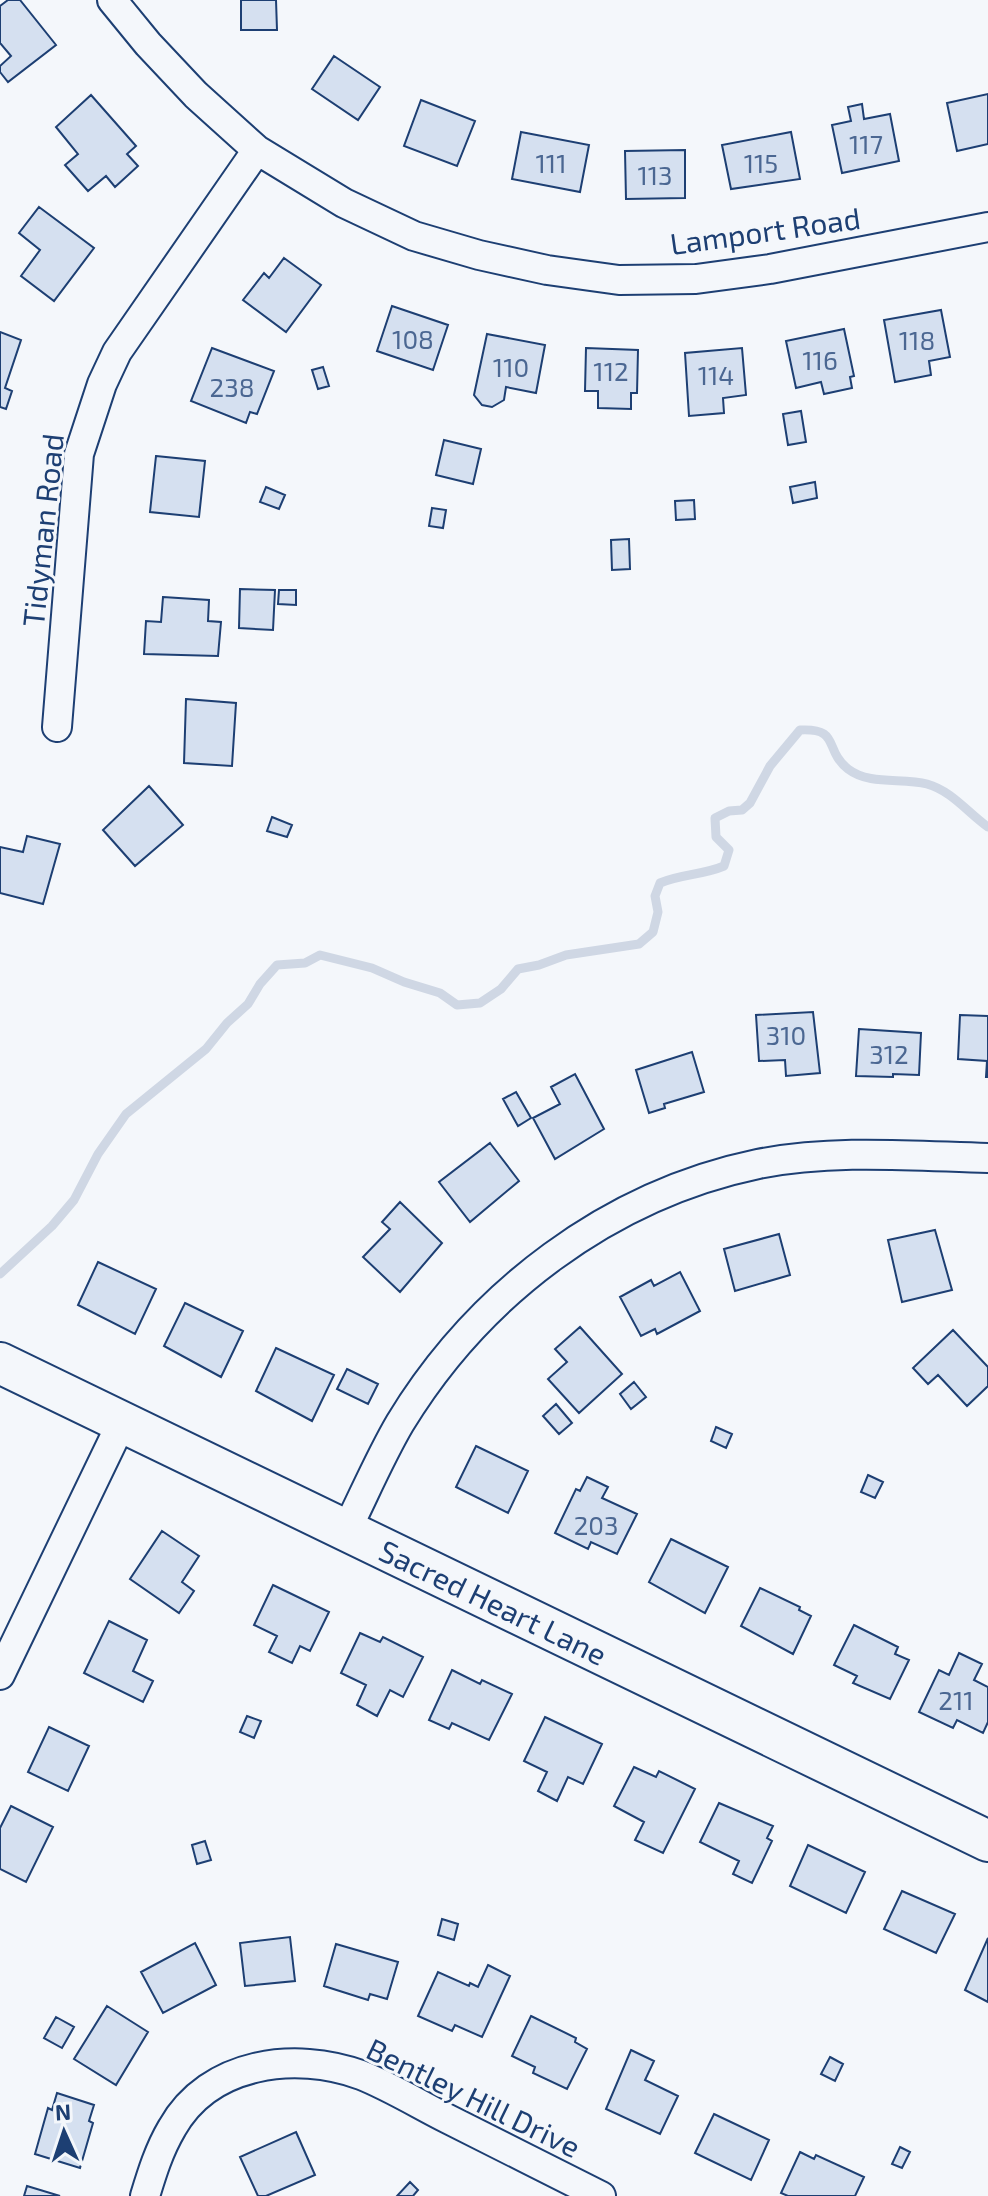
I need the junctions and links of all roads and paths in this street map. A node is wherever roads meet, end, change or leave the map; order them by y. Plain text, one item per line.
1 (112, 0) edge
2 (257, 150) junction
3 (988, 227) edge
4 (57, 727) dead end
5 (988, 1158) edge
6 (0, 1363) edge
7 (122, 1422) junction
8 (346, 1531) junction
9 (0, 1675) edge
10 (988, 1841) edge
11 (145, 2196) edge
12 (601, 2196) edge

1 - 2 street, Lamport Road
2 - 3 street, Lamport Road
2 - 4 street, Tidyman Road
5 - 8 street
6 - 7 street, Sacred Heart Lane
7 - 8 street, Sacred Heart Lane
7 - 9 street
8 - 10 street, Sacred Heart Lane
11 - 12 street, Bentley Hill Drive

